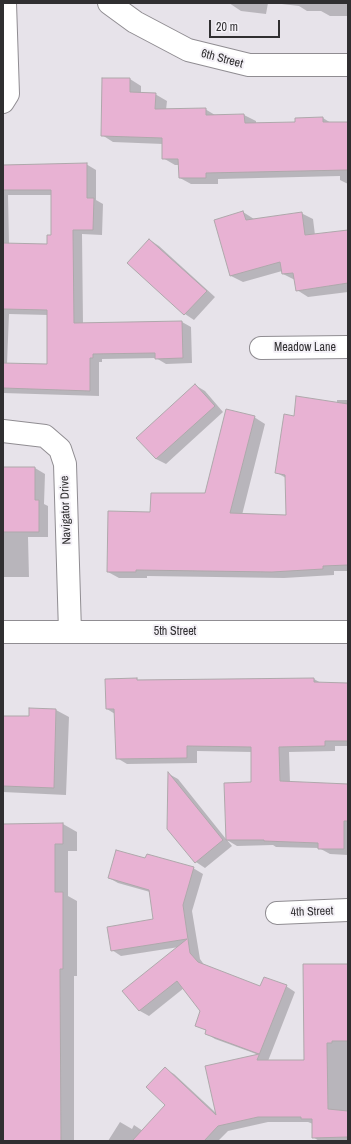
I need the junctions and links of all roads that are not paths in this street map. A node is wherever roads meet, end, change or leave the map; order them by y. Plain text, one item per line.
1 (5, 3) edge
2 (109, 3) edge
3 (348, 65) edge
4 (3, 102) edge
5 (348, 347) edge
6 (261, 348) dead end
7 (3, 431) edge
8 (3, 632) edge
9 (70, 632) junction
10 (348, 632) edge
11 (348, 910) edge
12 (277, 913) dead end

1 - 4 street
2 - 3 street, 6th Street
5 - 6 street, Meadow Lane
7 - 9 street, Navigator Drive
8 - 9 street, 5th Street
9 - 10 street, 5th Street
11 - 12 street, 4th Street

